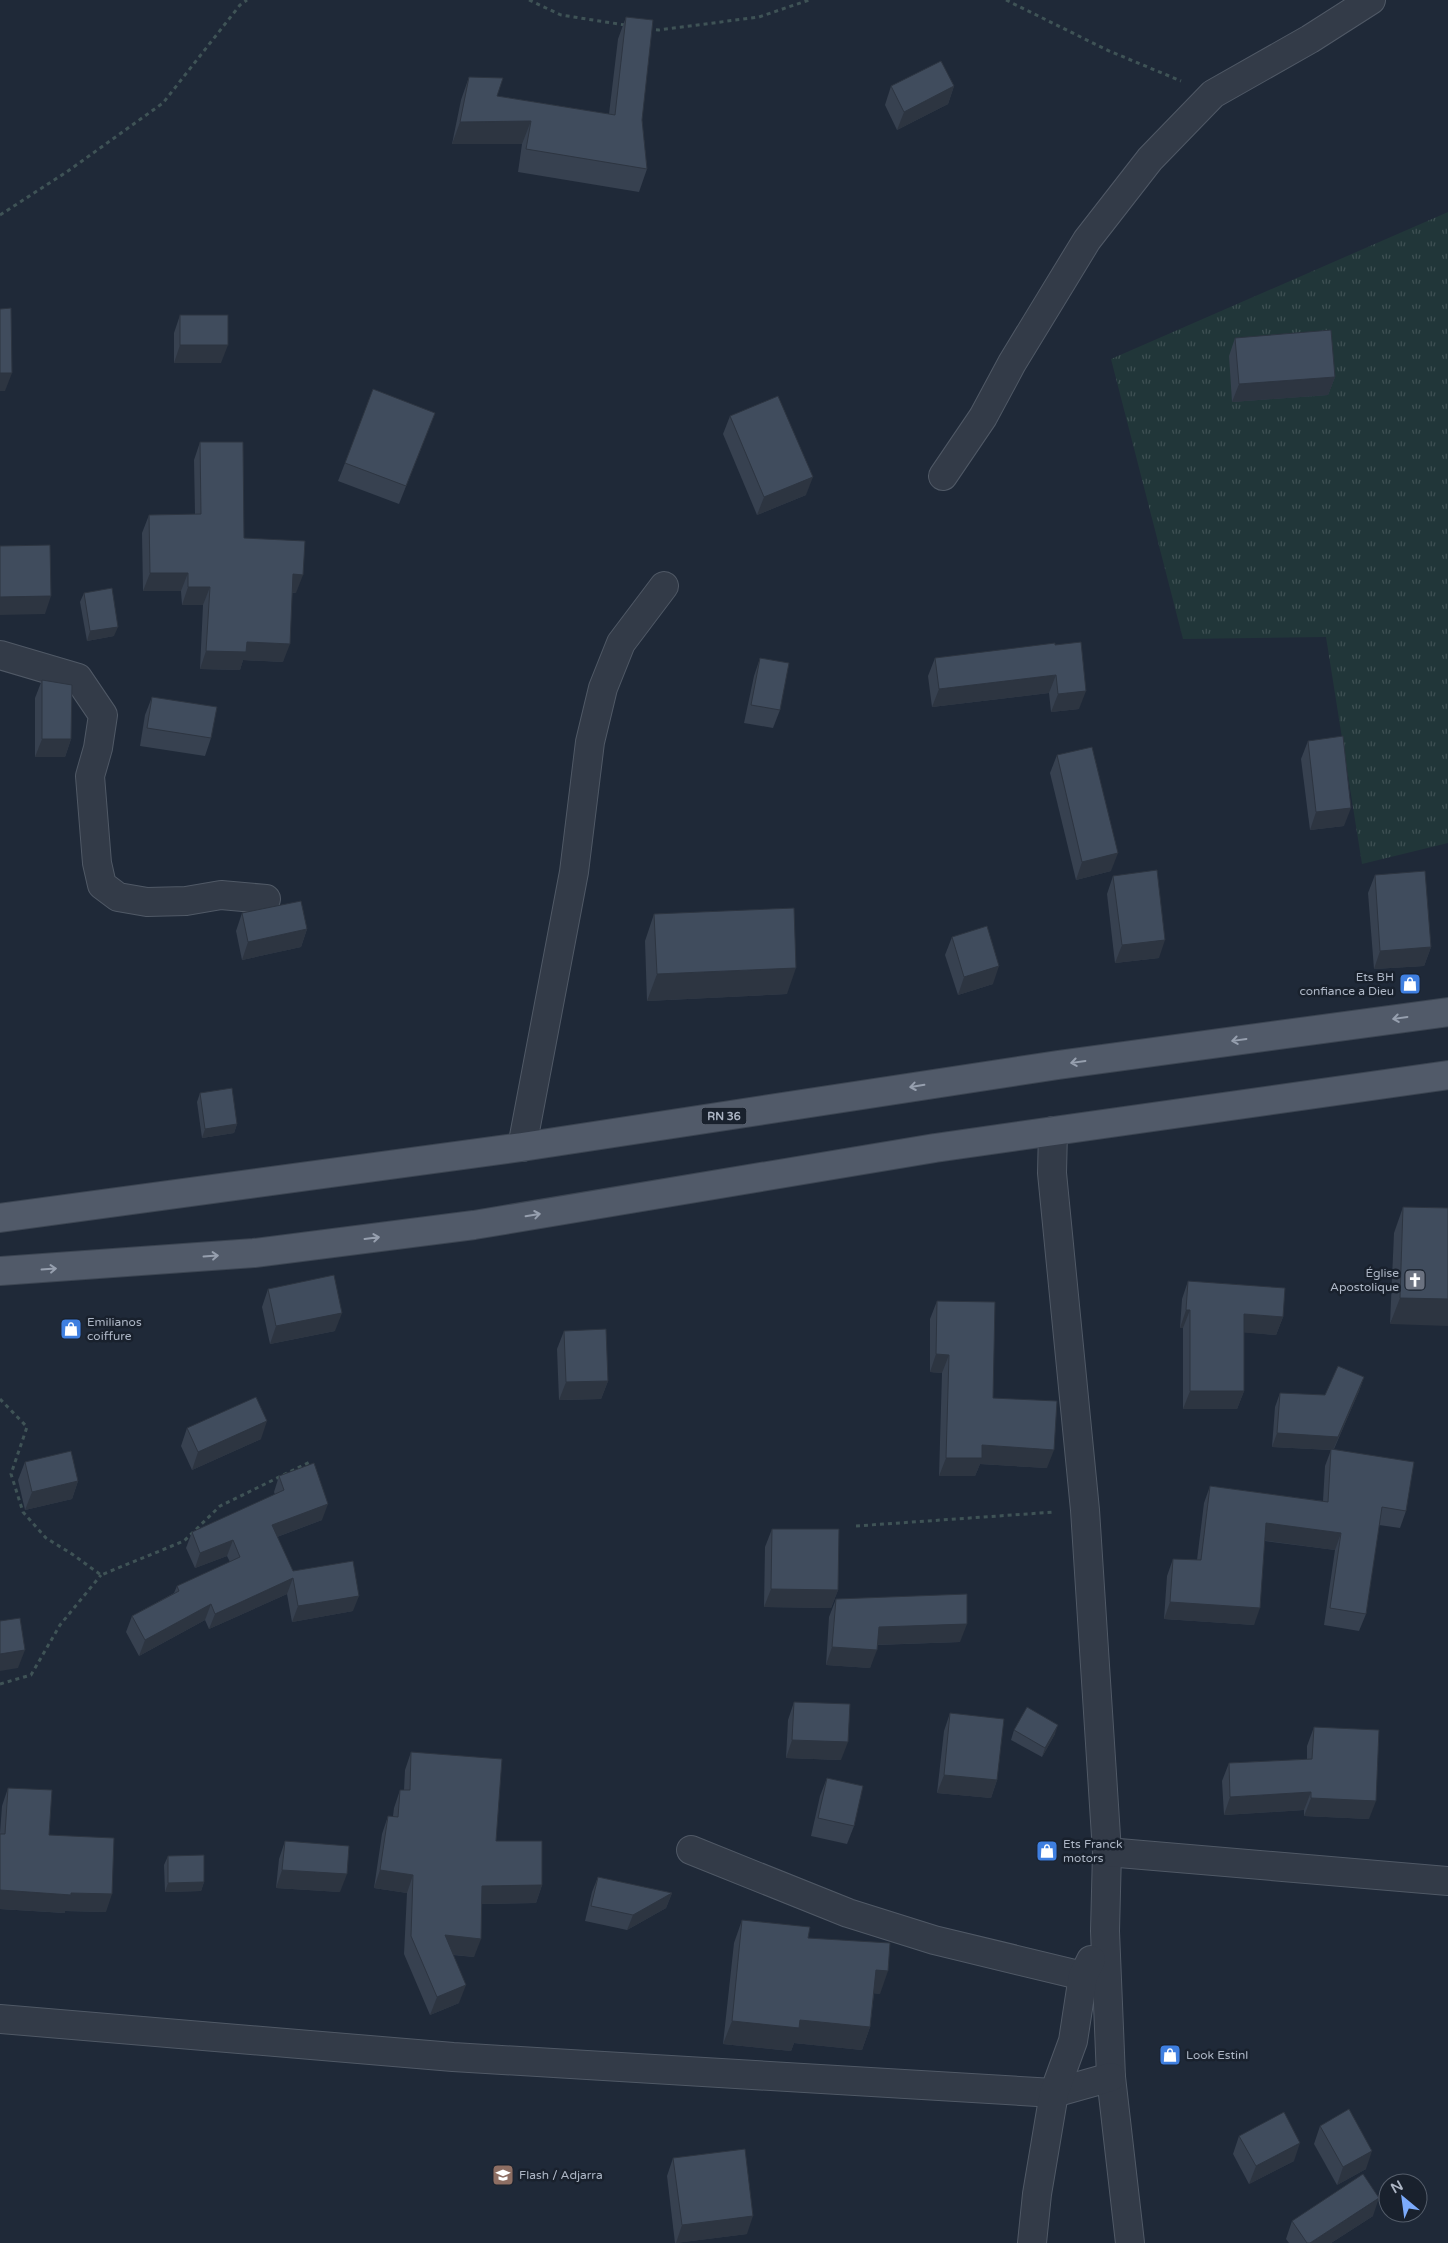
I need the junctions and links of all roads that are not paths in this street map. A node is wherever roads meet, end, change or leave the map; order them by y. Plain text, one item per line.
1 (1371, 0) edge
2 (944, 476) dead end
3 (664, 586) dead end
4 (0, 655) edge
5 (266, 899) dead end
6 (1448, 1012) edge
7 (1448, 1075) edge
8 (1053, 1131) junction
9 (522, 1147) junction
10 (0, 1218) edge
11 (0, 1271) edge
12 (691, 1850) dead end
13 (1107, 1852) junction
14 (1448, 1881) edge
15 (1105, 1931) junction
16 (1083, 1976) junction
17 (0, 2019) edge
18 (1111, 2077) junction
19 (1054, 2093) junction
20 (1032, 2243) edge
21 (1130, 2243) edge

1 - 2 street
3 - 9 street
4 - 5 street
6 -> 9 main road, RN 36
7 - 8 main road
11 -> 8 main road
8 - 13 street
9 - 10 main road, RN 36
12 - 16 street
13 - 14 street
13 - 15 street
15 - 16 street
15 - 18 street
16 - 19 street
17 - 19 street
18 - 19 street
18 - 21 street
19 - 20 street

